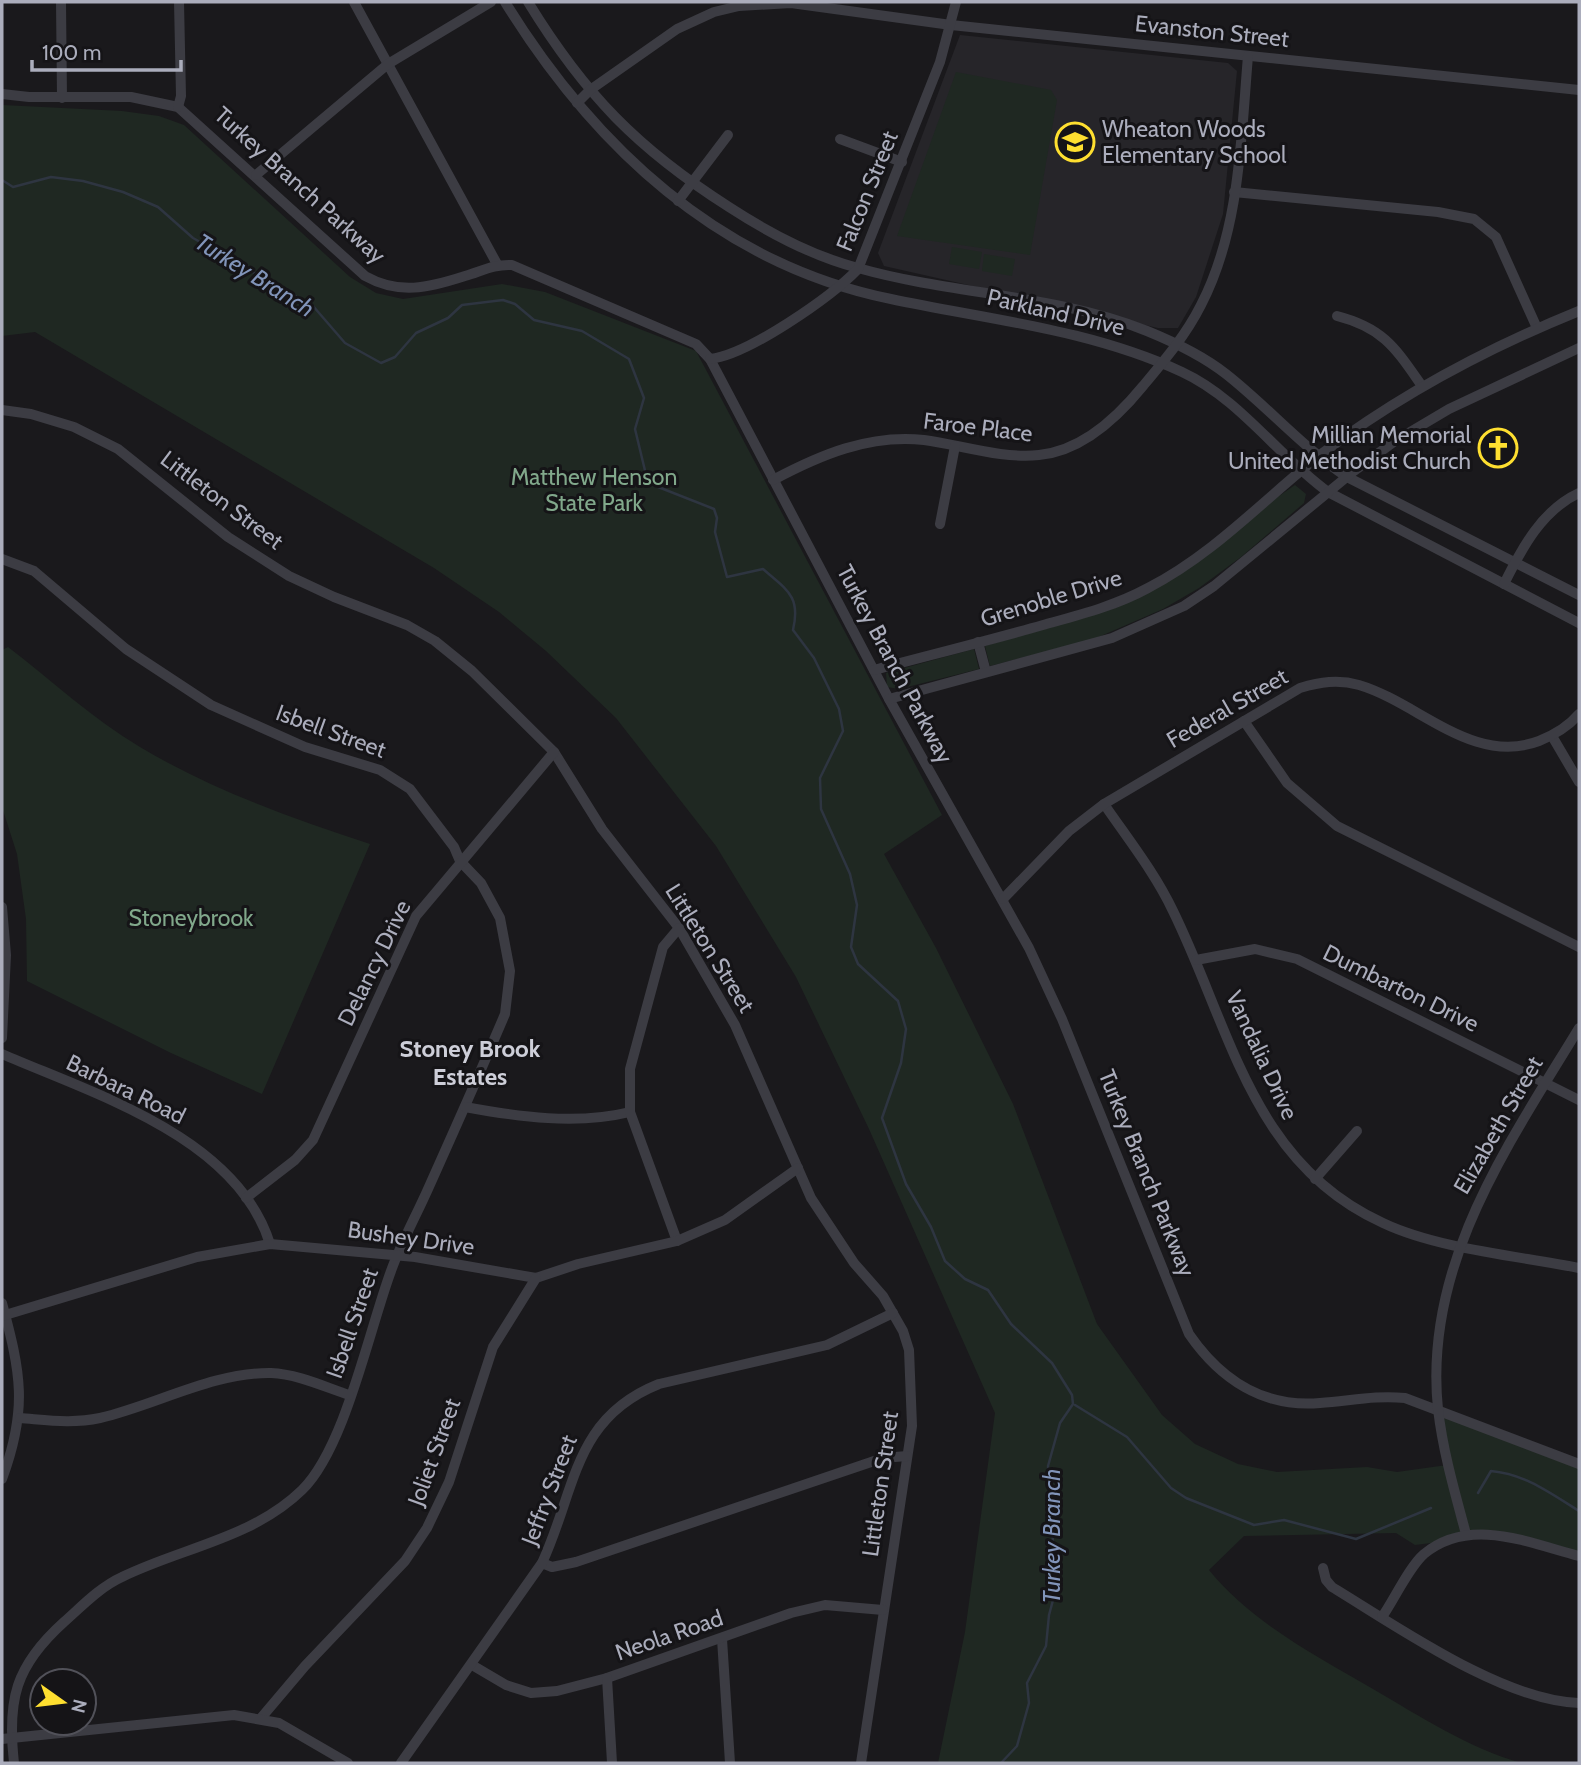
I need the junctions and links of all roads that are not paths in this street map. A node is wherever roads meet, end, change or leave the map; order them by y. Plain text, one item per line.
1 (61, 2) edge
2 (179, 2) edge
3 (354, 2) edge
4 (491, 2) edge
5 (505, 2) edge
6 (528, 2) edge
7 (956, 2) edge
8 (951, 25) junction
9 (1248, 56) junction
10 (388, 64) junction
11 (590, 90) junction
12 (1579, 90) edge
13 (2, 94) edge
14 (62, 98) junction
15 (577, 103) junction
16 (178, 107) junction
17 (728, 135) dead end
18 (840, 139) dead end
19 (902, 162) junction
20 (256, 176) junction
21 (692, 183) junction
22 (1234, 192) junction
23 (678, 201) junction
24 (497, 264) junction
25 (858, 268) junction
26 (841, 286) junction
27 (1579, 311) edge
28 (1338, 316) dead end
29 (1537, 328) junction
30 (1176, 345) junction
31 (1579, 348) edge
32 (710, 359) junction
33 (1162, 363) junction
34 (1422, 386) junction
35 (2, 410) edge
36 (955, 446) junction
37 (1318, 457) junction
38 (1301, 472) junction
39 (1347, 477) junction
40 (773, 480) junction
41 (1328, 492) junction
42 (1579, 493) edge
43 (940, 524) dead end
44 (2, 559) edge
45 (1515, 561) junction
46 (1504, 584) junction
47 (1579, 595) edge
48 (1579, 623) edge
49 (978, 642) junction
50 (874, 670) junction
51 (986, 673) junction
52 (889, 699) junction
53 (1579, 714) edge
54 (1244, 720) junction
55 (1552, 736) junction
56 (554, 751) junction
57 (1579, 782) edge
58 (1104, 804) junction
59 (460, 861) junction
60 (1003, 899) junction
61 (2, 907) edge
62 (679, 928) junction
63 (1579, 947) edge
64 (1196, 960) junction
65 (1579, 1028) edge
66 (2, 1038) edge
67 (2, 1054) edge
68 (1546, 1083) junction
69 (1579, 1100) edge
70 (465, 1107) junction
71 (630, 1112) junction
72 (1357, 1131) dead end
73 (798, 1168) junction
74 (1315, 1179) junction
75 (246, 1198) junction
76 (677, 1241) junction
77 (270, 1244) junction
78 (1460, 1245) junction
79 (399, 1256) junction
80 (1579, 1268) edge
81 (536, 1278) junction
82 (3, 1311) edge
83 (893, 1313) junction
84 (349, 1395) junction
85 (1438, 1408) junction
86 (20, 1418) junction
87 (907, 1456) junction
88 (1579, 1464) edge
89 (2, 1479) edge
90 (1466, 1534) junction
91 (1579, 1556) edge
92 (542, 1563) junction
93 (1323, 1568) dead end
94 (883, 1610) junction
95 (1382, 1617) junction
96 (722, 1639) junction
97 (472, 1665) junction
98 (607, 1678) junction
99 (1579, 1703) edge
100 (261, 1718) junction
101 (7, 1738) edge
102 (14, 1763) edge
103 (348, 1763) edge
104 (401, 1763) edge
105 (612, 1763) edge
106 (730, 1763) edge
107 (861, 1763) edge

1 - 14 street
2 - 16 street
3 - 10 street
4 - 10 street
5 - 15 street, Parkland Drive
6 - 11 street, Parkland Drive
7 - 8 street, Falcon Street
8 - 9 street, Evanston Street
8 - 11 street, Evanston Street
8 - 19 street, Falcon Street
9 - 12 street, Evanston Street
9 - 22 street, Faroe Place
10 - 20 street
10 - 24 street
11 - 15 street, Evanston Street
11 - 21 street, Parkland Drive
13 - 14 street, Turkey Branch Parkway
14 - 16 street, Turkey Branch Parkway
15 - 23 street, Parkland Drive
16 - 20 street, Turkey Branch Parkway
17 - 21 street
18 - 19 street
19 - 25 street, Falcon Street
20 - 24 street, Turkey Branch Parkway
21 - 23 street
21 - 25 street, Parkland Drive
22 - 29 street
22 - 30 street, Faroe Place
23 - 26 street, Parkland Drive
24 - 32 street, Turkey Branch Parkway
25 - 26 street, Falcon Street
25 - 30 street, Parkland Drive
26 - 32 street, Falcon Street
26 - 33 street, Parkland Drive
27 - 29 street, Grenoble Drive
28 - 34 street
29 - 34 street, Grenoble Drive
30 - 33 street, Faroe Place
30 - 37 street, Parkland Drive
31 - 39 street
32 - 40 street, Turkey Branch Parkway
33 - 36 street, Faroe Place
33 - 38 street, Parkland Drive
34 - 37 street, Grenoble Drive
35 - 56 street, Littleton Street
36 - 40 street, Faroe Place
36 - 43 street
37 - 38 street, Grenoble Drive
37 - 39 street, Parkland Drive
38 - 41 street, Parkland Drive
38 - 49 street, Grenoble Drive
39 - 41 street
39 - 45 street, Parkland Drive
40 - 50 street, Turkey Branch Parkway
41 - 46 street, Parkland Drive
41 - 51 street
42 - 45 street
44 - 59 street, Isbell Street
45 - 46 street
45 - 47 street, Parkland Drive
46 - 48 street, Parkland Drive
49 - 50 street, Grenoble Drive
49 - 51 street
50 - 52 street, Turkey Branch Parkway
51 - 52 street
52 - 60 street, Turkey Branch Parkway
53 - 55 street, Federal Street
54 - 55 street, Federal Street
54 - 58 street, Federal Street
54 - 63 street
55 - 57 street
56 - 59 street, Delancy Drive
56 - 62 street, Littleton Street
58 - 60 street, Federal Street
58 - 64 street, Vandalia Drive
59 - 70 street, Isbell Street
59 - 75 street, Delancy Drive
60 - 85 street, Turkey Branch Parkway
61 - 66 street
62 - 71 street
62 - 73 street, Littleton Street
64 - 68 street, Dumbarton Drive
64 - 74 street, Vandalia Drive
65 - 68 street, Elizabeth Street
67 - 75 street, Barbara Road
68 - 69 street, Dumbarton Drive
68 - 78 street, Elizabeth Street
70 - 71 street
70 - 79 street, Isbell Street
71 - 76 street
72 - 74 street
73 - 76 street, Bushey Drive
73 - 83 street, Littleton Street
74 - 78 street, Vandalia Drive
75 - 77 street, Barbara Road
76 - 81 street, Bushey Drive
77 - 79 street, Bushey Drive
77 - 82 street, Bushey Drive
78 - 80 street, Vandalia Drive
78 - 85 street, Elizabeth Street
79 - 81 street, Bushey Drive
79 - 84 street, Isbell Street
81 - 100 street, Joliet Street
82 - 86 street
83 - 87 street, Littleton Street
83 - 92 street, Jeffry Street
84 - 86 street
84 - 101 street, Isbell Street
85 - 88 street, Turkey Branch Parkway
85 - 90 street, Elizabeth Street
86 - 89 street
87 - 92 street
87 - 94 street, Littleton Street
90 - 91 street
90 - 95 street
92 - 97 street, Jeffry Street
93 - 95 street
94 - 96 street, Neola Road
94 - 107 street, Littleton Street
95 - 99 street
96 - 98 street, Neola Road
96 - 106 street
97 - 98 street, Neola Road
97 - 104 street, Jeffry Street
98 - 105 street
100 - 101 street
100 - 103 street
101 - 102 street, Isbell Street

